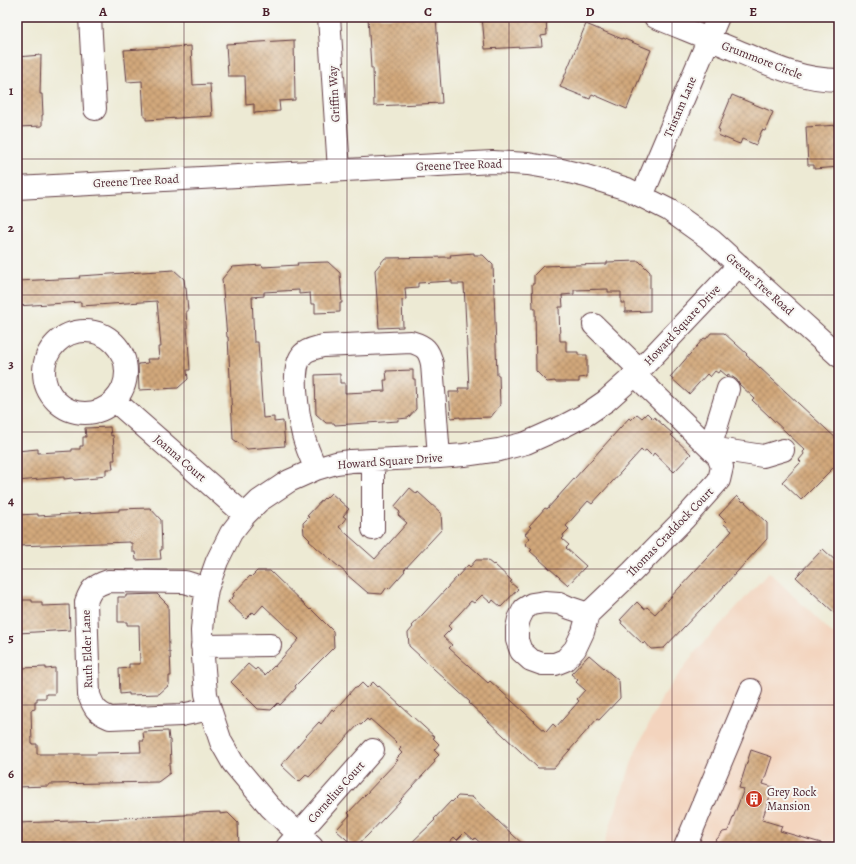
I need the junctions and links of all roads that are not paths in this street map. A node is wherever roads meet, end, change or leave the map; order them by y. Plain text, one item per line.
1 (90, 17) edge
2 (329, 17) edge
3 (656, 17) edge
4 (718, 17) edge
5 (708, 39) junction
6 (839, 80) edge
7 (95, 109) dead end
8 (339, 170) junction
9 (17, 188) edge
10 (642, 196) junction
11 (739, 265) junction
12 (594, 325) dead end
13 (839, 356) edge
14 (638, 372) junction
15 (728, 388) dead end
16 (115, 401) dead end
17 (710, 448) junction
18 (783, 450) dead end
19 (439, 457) junction
20 (373, 460) junction
21 (316, 469) junction
22 (244, 515) junction
23 (373, 529) dead end
24 (207, 589) junction
25 (588, 614) dead end
26 (202, 646) junction
27 (270, 646) dead end
28 (751, 690) dead end
29 (210, 709) junction
30 (373, 750) dead end
31 (299, 843) edge
32 (685, 847) edge

1 - 7 street
2 - 8 street, Griffin Way
3 - 5 street, Grummore Circle
4 - 5 street, Tristam Lane
5 - 6 street, Grummore Circle
5 - 10 street, Tristam Lane
8 - 9 street, Greene Tree Road
8 - 10 street, Greene Tree Road
10 - 11 street, Greene Tree Road
11 - 13 street, Greene Tree Road
11 - 14 street, Howard Square Drive
12 - 14 street, Thomas Craddock Court
14 - 17 street, Thomas Craddock Court
14 - 19 street, Howard Square Drive
15 - 17 street
16 - 22 street, Joanna Court
17 - 18 street
17 - 25 street, Thomas Craddock Court
19 - 20 street, Howard Square Drive
19 - 21 street
20 - 21 street, Howard Square Drive
20 - 23 street
21 - 22 street, Howard Square Drive
22 - 24 street, Howard Square Drive
24 - 26 street, Howard Square Drive
24 - 29 street, Ruth Elder Lane
26 - 27 street
26 - 29 street, Howard Square Drive
28 - 32 street
29 - 31 street, Howard Square Drive
30 - 31 street, Cornelius Court

